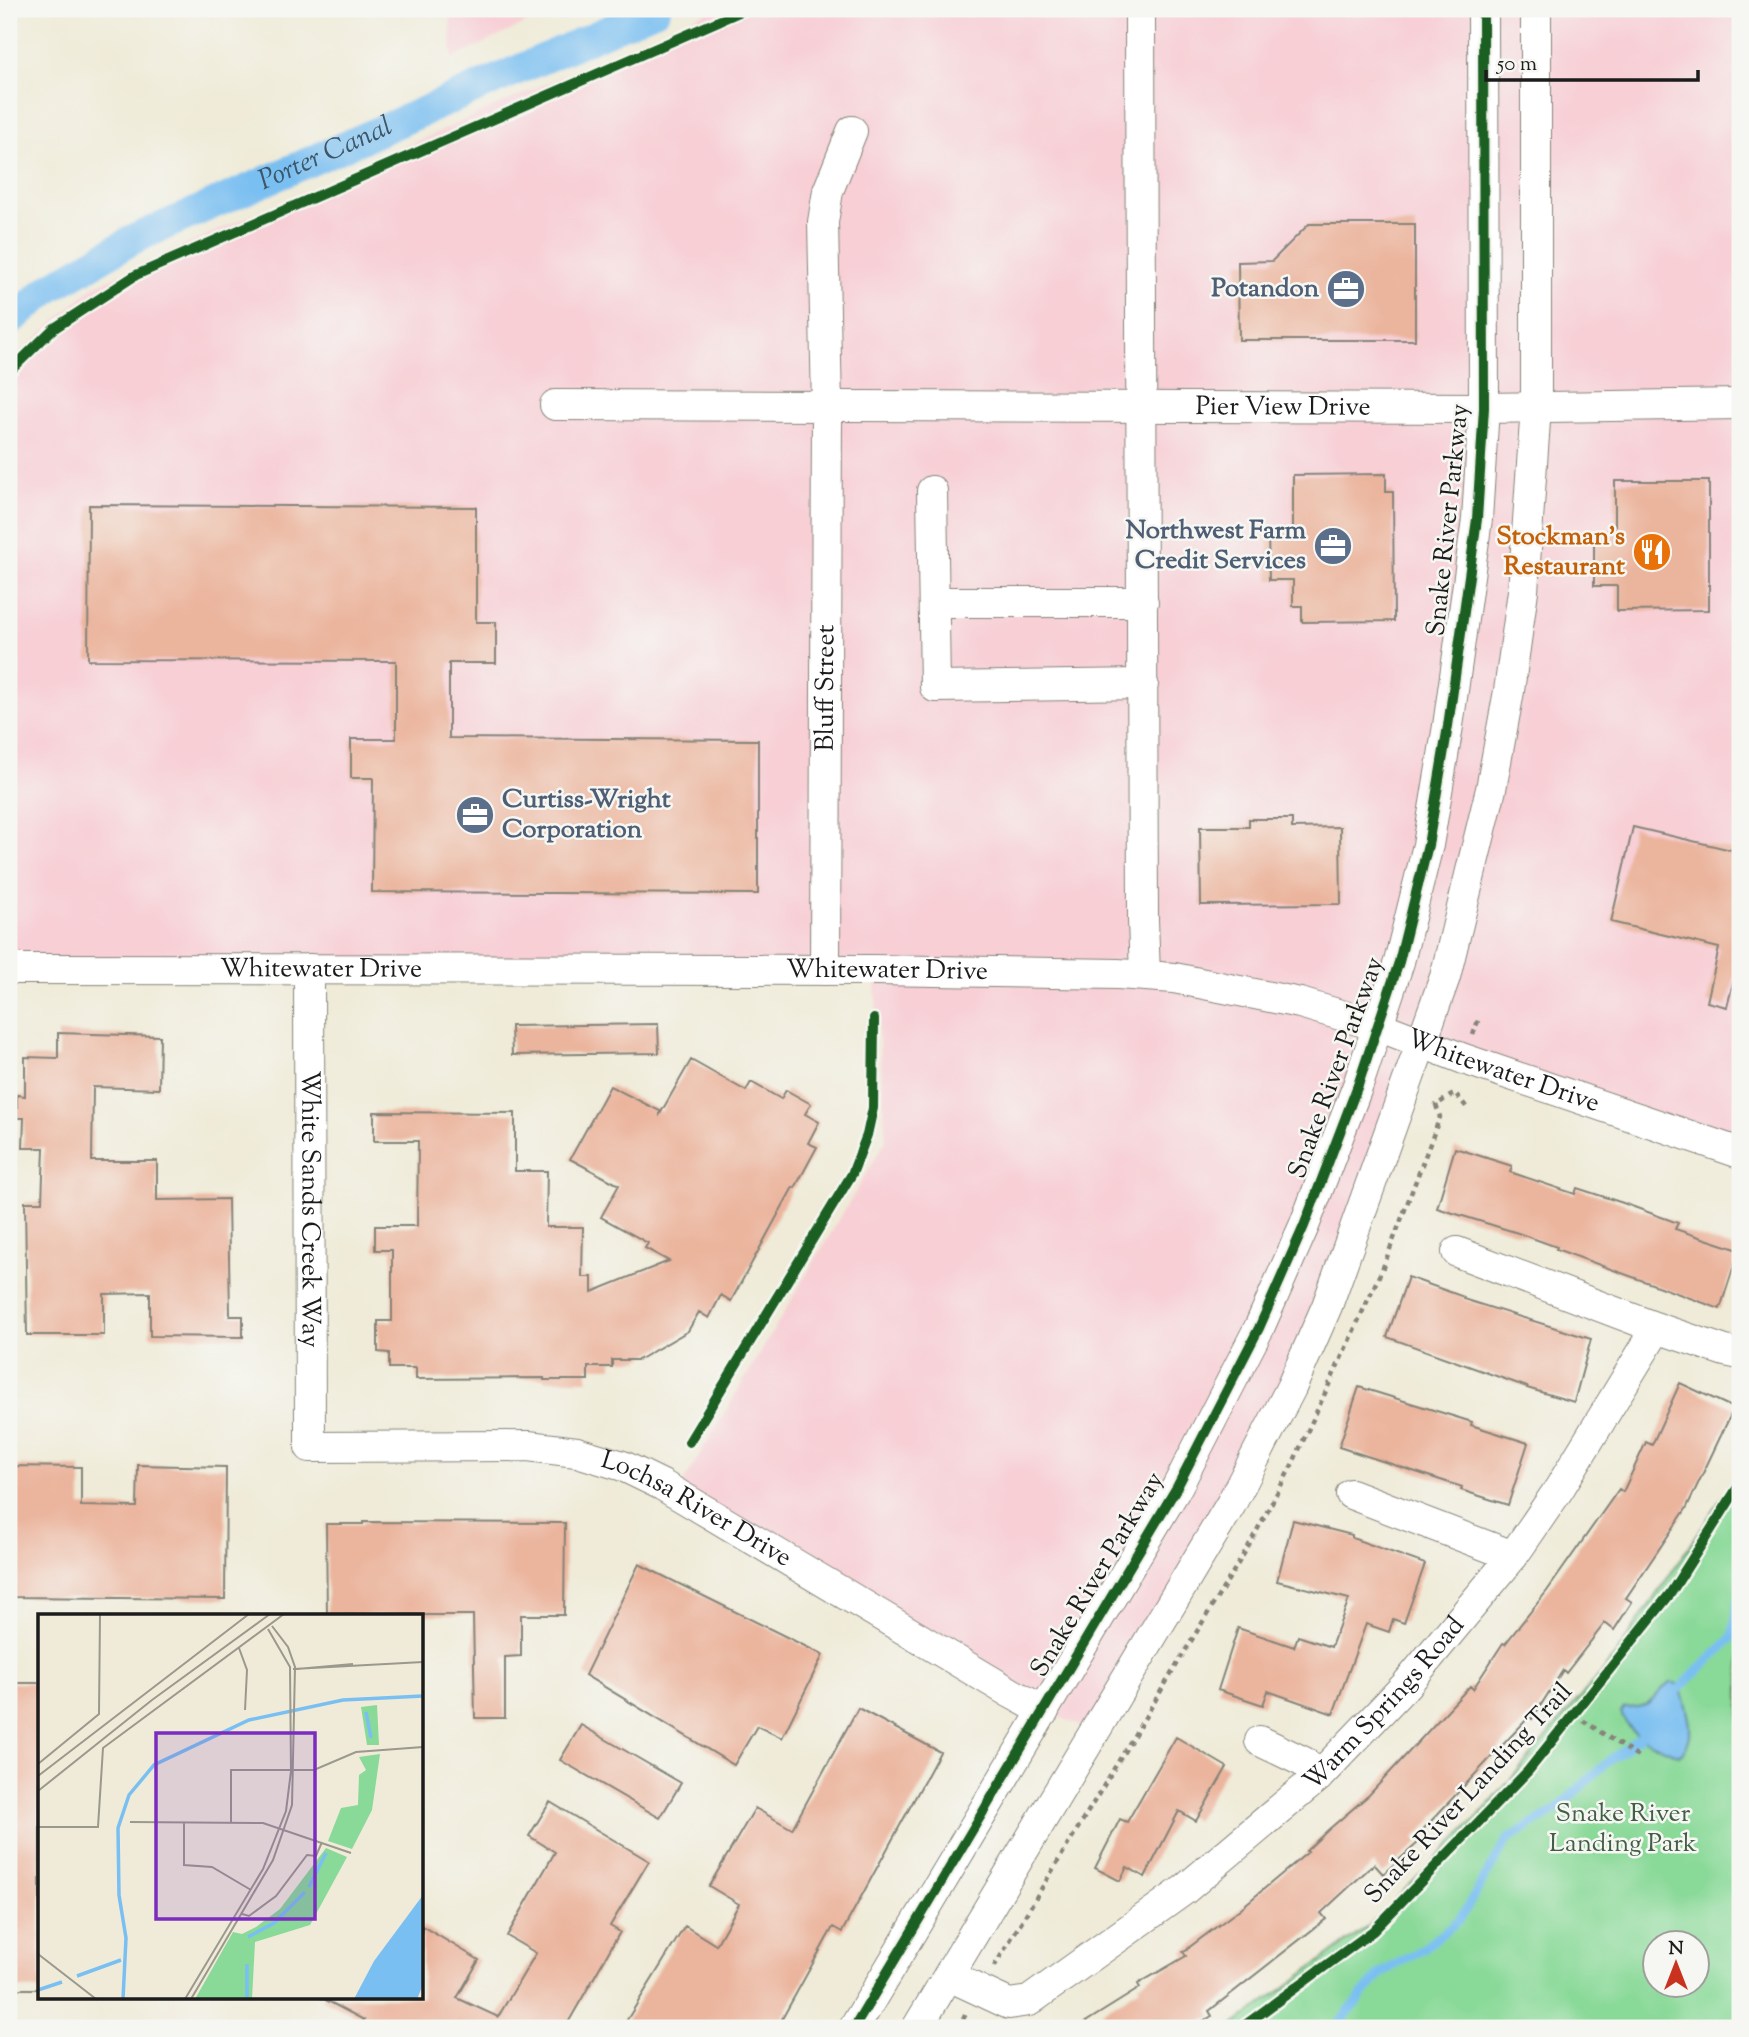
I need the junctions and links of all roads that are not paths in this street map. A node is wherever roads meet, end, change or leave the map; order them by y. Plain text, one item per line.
1 (1483, 9) edge
2 (1536, 9) edge
3 (1140, 17) dead end
4 (852, 131) dead end
5 (1740, 404) edge
6 (555, 405) dead end
7 (827, 405) junction
8 (1142, 406) junction
9 (1536, 407) junction
10 (1484, 408) junction
11 (932, 491) dead end
12 (934, 601) junction
13 (1143, 601) junction
14 (1143, 684) junction
15 (9, 969) edge
16 (309, 969) junction
17 (825, 970) junction
18 (1145, 975) junction
19 (1378, 1026) junction
20 (1422, 1042) junction
21 (1740, 1153) edge
22 (1457, 1252) dead end
23 (1657, 1328) junction
24 (1740, 1354) edge
25 (310, 1447) joint
26 (1351, 1494) dead end
27 (1513, 1556) junction
28 (1044, 1711) junction
29 (1260, 1741) dead end
30 (1318, 1777) junction
31 (949, 1976) junction
32 (854, 2028) edge
33 (917, 2028) edge

1 - 10 street, Snake River Parkway
2 - 9 street
3 - 8 street
4 - 7 street, Bluff Street
5 - 9 street, Pier View Drive
6 - 7 street, Pier View Drive
7 - 8 street, Pier View Drive
7 - 17 street, Bluff Street
8 - 10 street, Pier View Drive
8 - 13 street
9 - 10 street, Pier View Drive
9 - 20 street
10 - 19 street, Snake River Parkway
11 - 12 street
12 - 13 street
12 - 14 street
13 - 14 street
14 - 18 street
15 - 16 street, Whitewater Drive
16 - 17 street, Whitewater Drive
16 - 25 street, White Sands Creek Way
17 - 18 street, Whitewater Drive
18 - 19 street, Whitewater Drive
19 - 20 street, Whitewater Drive
19 - 28 street, Snake River Parkway
20 - 21 street, Whitewater Drive
20 - 31 street
22 - 23 street
23 - 24 street
23 - 27 street, Warm Springs Road
25 - 28 street, Lochsa River Drive
26 - 27 street
27 - 30 street, Warm Springs Road
28 - 32 street, Snake River Parkway
29 - 30 street
30 - 31 street, Warm Springs Road
31 - 33 street

